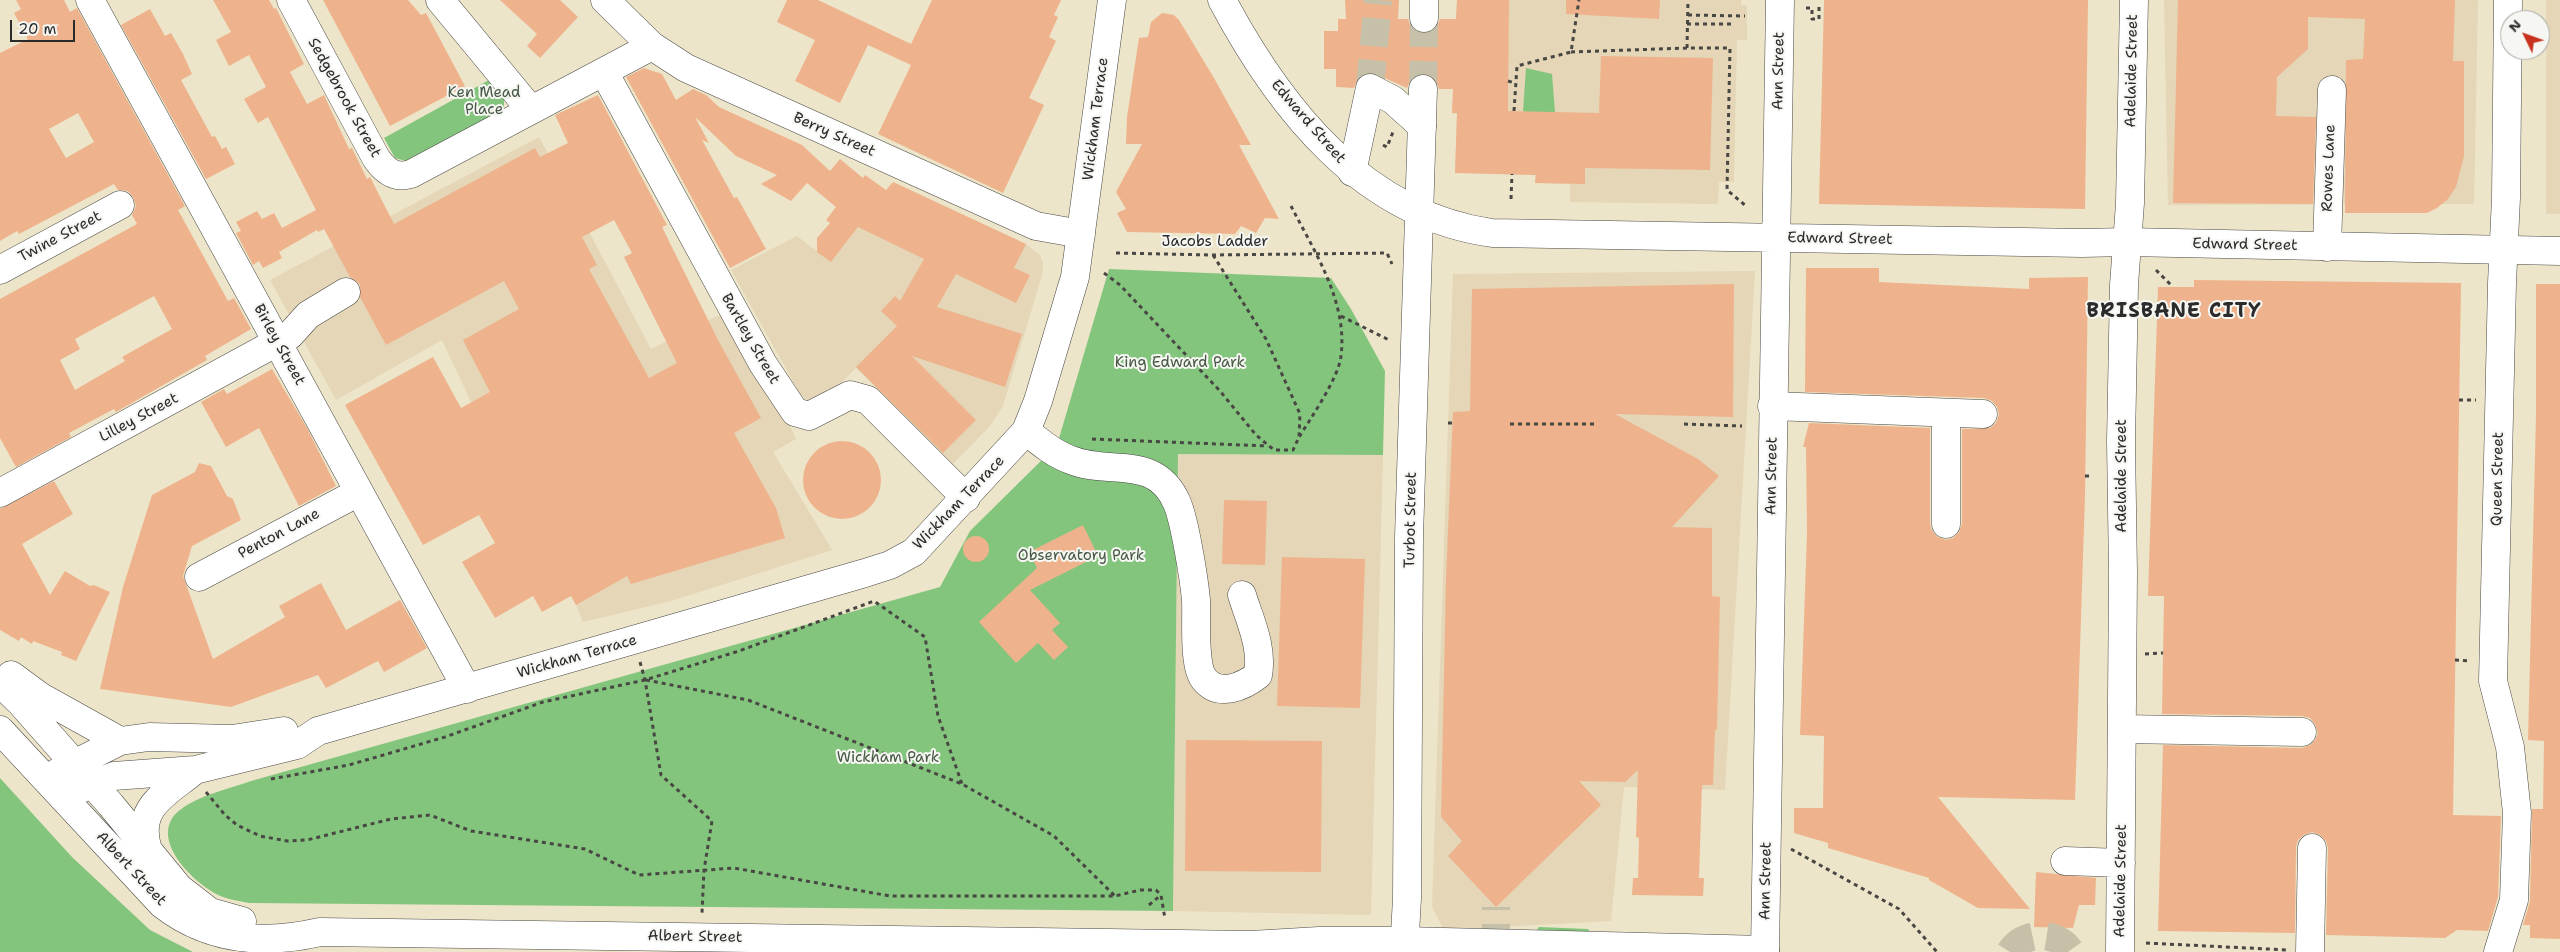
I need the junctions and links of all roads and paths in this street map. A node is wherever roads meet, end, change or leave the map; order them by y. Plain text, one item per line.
1 (90, 0) edge
2 (291, 0) edge
3 (440, 0) edge
4 (605, 0) edge
5 (1112, 0) edge
6 (1222, 0) edge
7 (1579, 0) edge
8 (1688, 0) edge
9 (1780, 0) edge
10 (2134, 0) edge
11 (2508, 0) edge
12 (1819, 4) dead end
13 (1806, 8) dead end
14 (1688, 15) junction
15 (1745, 16) dead end
16 (1688, 24) junction
17 (1734, 24) dead end
18 (652, 46) junction
19 (1687, 48) junction
20 (1571, 52) junction
21 (604, 72) junction
22 (1508, 81) dead end
23 (1515, 83) junction
24 (1422, 89) tunnel mouth
25 (2332, 90) dead end
26 (531, 110) junction
27 (1514, 111) dead end
28 (1422, 126) junction
29 (1352, 172) junction
30 (1512, 174) dead end
31 (1511, 199) dead end
32 (120, 205) dead end
33 (1290, 206) dead end
34 (1746, 206) dead end
35 (1420, 214) junction
36 (1081, 234) junction
37 (1776, 238) junction
38 (2127, 242) junction
39 (2327, 247) junction
40 (2504, 250) junction
41 (2560, 251) edge
42 (1116, 253) dead end
43 (1314, 253) junction
44 (1213, 255) junction
45 (1392, 264) dead end
46 (0, 270) edge
47 (2156, 270) dead end
48 (1104, 273) dead end
49 (2173, 287) dead end
50 (346, 292) dead end
51 (1340, 316) junction
52 (277, 342) junction
53 (1391, 342) dead end
54 (1772, 406) junction
55 (1946, 413) junction
56 (1983, 414) dead end
57 (1510, 424) dead end
58 (1595, 424) dead end
59 (1684, 424) dead end
60 (1742, 426) dead end
61 (1026, 431) junction
62 (1298, 437) junction
63 (1087, 438) dead end
64 (1269, 446) junction
65 (2086, 476) dead end
66 (2090, 476) dead end
67 (359, 492) junction
68 (0, 493) edge
69 (966, 498) junction
70 (1946, 524) dead end
71 (199, 577) dead end
72 (1242, 595) dead end
73 (2163, 653) dead end
74 (2140, 654) dead end
75 (0, 667) edge
76 (645, 680) junction
77 (0, 683) edge
78 (467, 689) junction
79 (2122, 729) junction
80 (0, 730) edge
81 (318, 731) junction
82 (2302, 732) dead end
83 (120, 741) junction
84 (74, 764) junction
85 (204, 779) junction
86 (262, 780) dead end
87 (93, 784) junction
88 (962, 784) junction
89 (54, 787) junction
90 (2312, 848) dead end
91 (1791, 849) dead end
92 (148, 850) junction
93 (2065, 861) dead end
94 (2122, 863) junction
95 (704, 870) junction
96 (1161, 895) junction
97 (1115, 896) junction
98 (1149, 905) dead end
99 (1164, 923) dead end
100 (320, 932) junction
101 (700, 937) junction
102 (1403, 942) edge
103 (2146, 943) dead end
104 (1251, 945) junction
105 (1765, 951) edge
106 (2301, 951) edge
107 (1279, 952) edge
108 (1937, 952) edge
109 (2120, 952) edge
110 (2498, 952) edge

1 - 52 street, Birley Street
2 - 26 street, Sedgebrook Street
3 - 26 street
4 - 18 street, Berry Street
5 - 36 street, Wickham Terrace
6 - 29 street, Edward Street
7 - 20 path
8 - 14 path
9 - 37 street, Ann Street
10 - 38 street, Adelaide Street
11 - 40 street, Queen Street
12 - 13 path
14 - 15 path
14 - 16 path
16 - 17 path
16 - 19 path
18 - 21 street, Sedgebrook Street
18 - 36 street, Berry Street
19 - 20 path
19 - 34 path
20 - 23 path
21 - 26 street, Sedgebrook Street
21 - 69 street, Bartley Street
22 - 23 path
23 - 27 path
24 - 28 street, Turbot Street
25 - 39 street, Rowes Lane
28 - 29 street
28 - 35 street, Turbot Street
29 - 35 street, Edward Street
30 - 31 path
32 - 46 street, Twine Street
33 - 43 path
35 - 37 street, Edward Street
35 - 102 street, Turbot Street
36 - 61 street, Wickham Terrace
37 - 38 street, Edward Street
37 - 54 street, Ann Street
38 - 39 street, Edward Street
38 - 79 street, Adelaide Street
39 - 40 street, Edward Street
40 - 41 street, Edward Street
40 - 110 street, Queen Street
42 - 44 path, Jacobs Ladder
43 - 44 path, Jacobs Ladder
43 - 45 path, Jacobs Ladder
43 - 51 path
44 - 62 path
47 - 49 path
48 - 64 path
50 - 52 street, Lilley Street
51 - 53 path
51 - 62 path
52 - 67 street, Birley Street
52 - 68 street, Lilley Street
54 - 55 street
54 - 105 street, Ann Street
55 - 56 street
55 - 70 street
57 - 58 path
59 - 60 path
61 - 69 street, Wickham Terrace
61 - 72 street
62 - 64 path
63 - 64 path
65 - 66 path
67 - 71 street, Penton Lane
67 - 78 street, Birley Street
69 - 78 street, Wickham Terrace
73 - 74 path
75 - 83 street
76 - 86 path
76 - 88 path
76 - 88 path
76 - 95 path
77 - 84 street
78 - 81 street, Wickham Terrace
79 - 82 street
79 - 94 street, Adelaide Street
80 - 89 street, Albert Street
81 - 83 street, Wickham Terrace
81 - 85 street, Wickham Terrace
83 - 84 street, Wickham Terrace
84 - 87 street
84 - 89 street, Wickham Terrace
85 - 87 street, Wickham Terrace
85 - 92 street
85 - 95 path
87 - 89 street, Wickham Terrace
87 - 92 street, Albert Street
88 - 97 path
89 - 100 street, Albert Street
90 - 106 street
91 - 108 path
92 - 100 street, Albert Street
93 - 94 street
94 - 109 street, Adelaide Street
95 - 97 path
95 - 101 path
96 - 97 path
96 - 98 path
96 - 99 path
100 - 101 street, Albert Street
101 - 104 street, Albert Street
102 - 104 street, Albert Street
102 - 105 street, Albert Street
103 - 106 path
104 - 107 street, Albert Street

